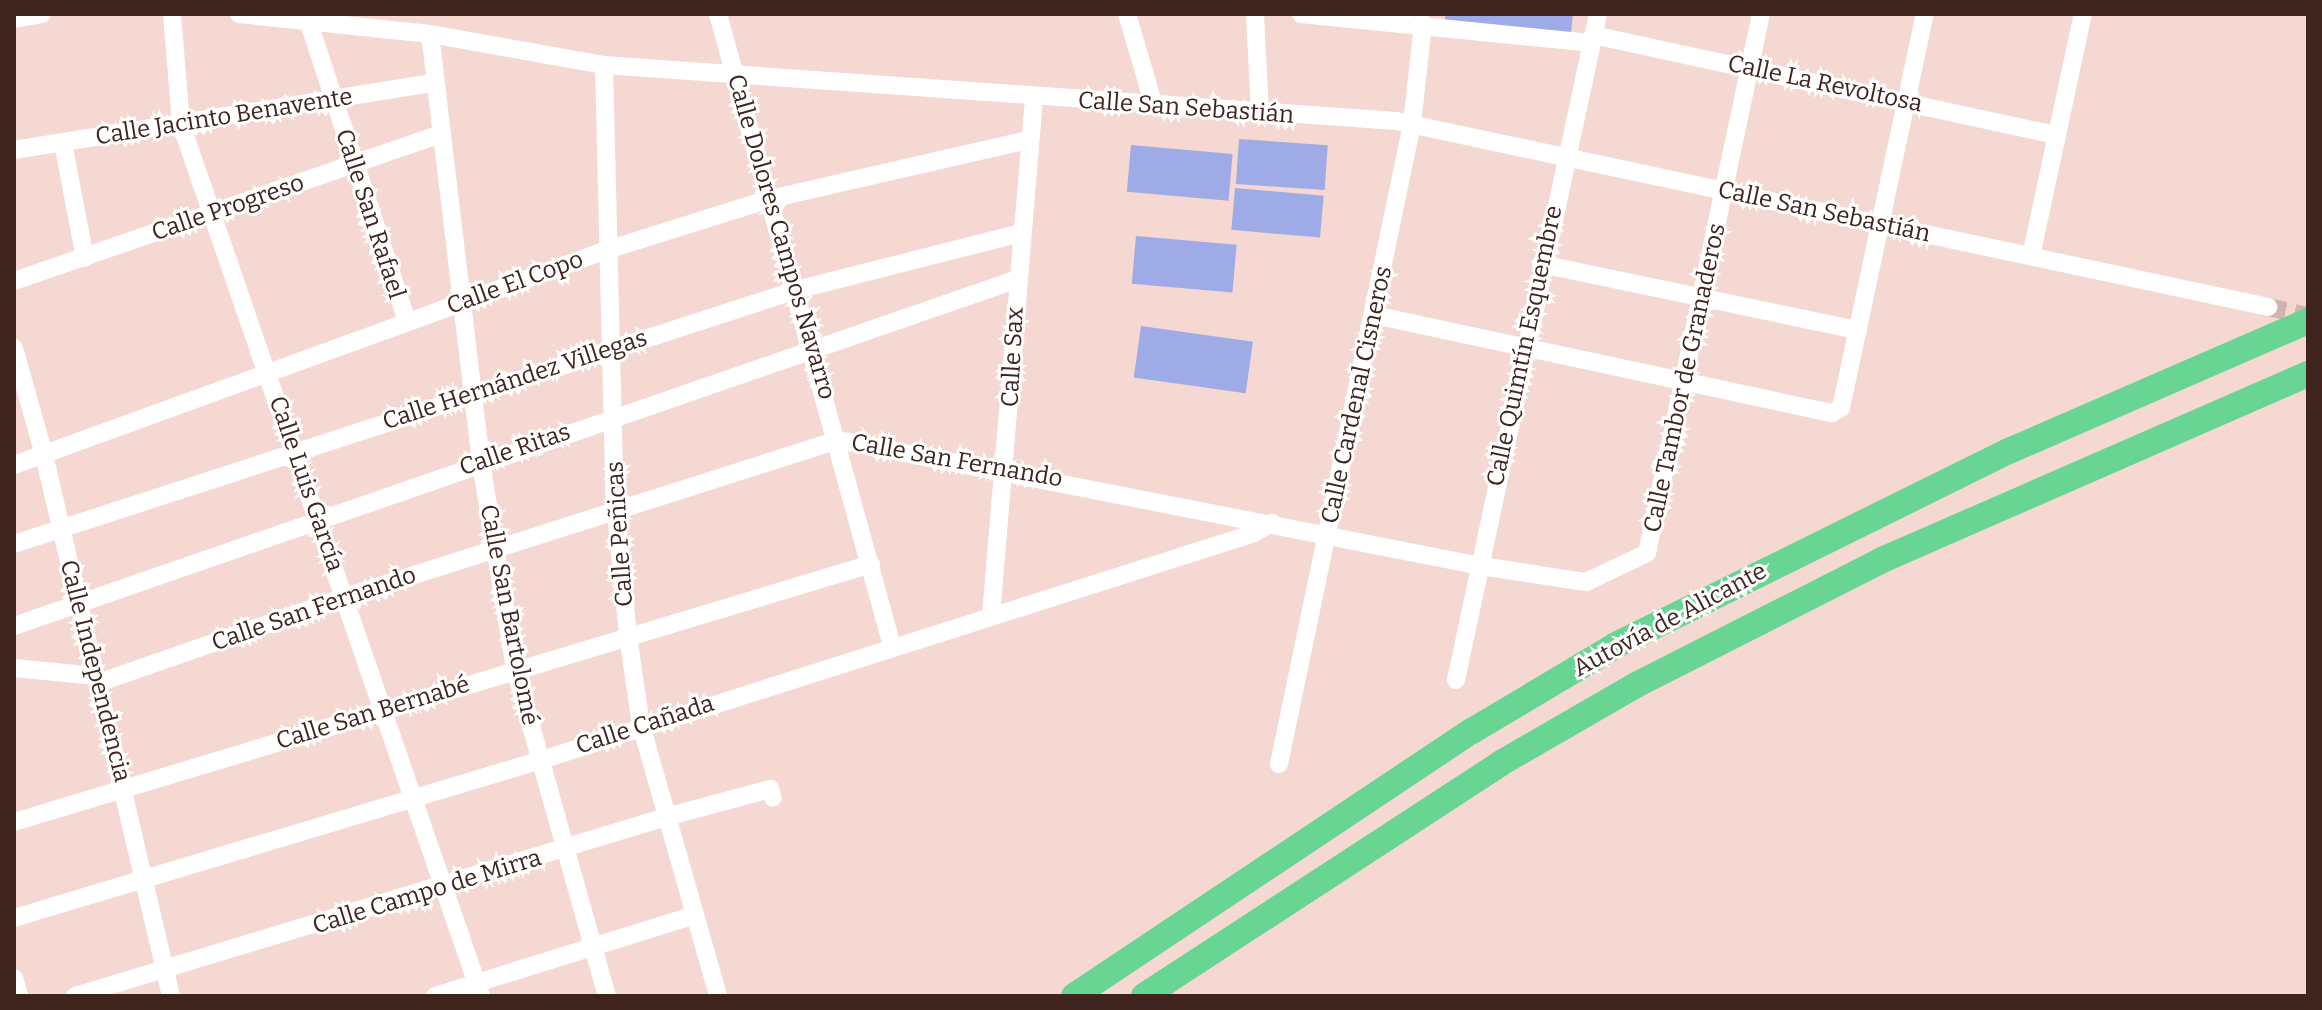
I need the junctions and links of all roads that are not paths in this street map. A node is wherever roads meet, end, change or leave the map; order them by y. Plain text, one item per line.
1 (42, 14) edge
2 (172, 14) edge
3 (239, 14) edge
4 (718, 14) edge
5 (1127, 14) edge
6 (1255, 14) edge
7 (1301, 14) edge
8 (1598, 14) edge
9 (1761, 14) edge
10 (1925, 14) edge
11 (2078, 15) edge
12 (307, 17) edge
13 (14, 19) edge
14 (1423, 24) junction
15 (430, 34) junction
16 (1592, 39) junction
17 (604, 65) junction
18 (1749, 68) junction
19 (735, 74) junction
20 (433, 83) junction
21 (1034, 98) junction
22 (333, 99) junction
23 (1906, 101) junction
24 (1154, 106) junction
25 (1260, 112) junction
26 (181, 124) junction
27 (1412, 124) junction
28 (441, 134) junction
29 (2057, 135) junction
30 (1028, 140) junction
31 (63, 143) junction
32 (14, 150) edge
33 (1565, 158) junction
34 (355, 165) junction
35 (1724, 190) junction
36 (770, 199) junction
37 (212, 213) junction
38 (1881, 223) junction
39 (1021, 233) junction
40 (607, 250) junction
41 (2031, 256) junction
42 (85, 258) junction
43 (1541, 264) junction
44 (1018, 279) junction
45 (14, 281) edge
46 (796, 290) junction
47 (1701, 297) junction
48 (464, 302) junction
49 (2268, 307) tunnel mouth
50 (1374, 315) junction
51 (2308, 321) edge
52 (407, 322) junction
53 (1858, 330) junction
54 (1524, 346) junction
55 (14, 348) edge
56 (610, 348) junction
57 (812, 349) junction
58 (268, 374) junction
59 (2308, 374) edge
60 (1683, 381) junction
61 (473, 392) junction
62 (612, 417) junction
63 (838, 440) junction
64 (296, 452) junction
65 (44, 455) junction
66 (481, 463) junction
67 (14, 465) edge
68 (1007, 469) junction
69 (616, 510) junction
70 (315, 519) junction
71 (1272, 523) junction
72 (60, 528) junction
73 (1328, 534) junction
74 (14, 544) edge
75 (495, 549) junction
76 (1647, 553) joint
77 (871, 564) junction
78 (1481, 566) junction
79 (345, 597) junction
80 (79, 603) junction
81 (991, 616) junction
82 (14, 626) edge
83 (628, 636) junction
84 (892, 646) junction
85 (14, 668) edge
86 (515, 669) junction
87 (97, 680) junction
88 (1456, 680) dead end
89 (383, 710) junction
90 (641, 725) junction
91 (538, 761) junction
92 (1279, 764) dead end
93 (124, 788) junction
94 (773, 798) dead end
95 (411, 799) junction
96 (666, 817) junction
97 (14, 822) edge
98 (563, 850) junction
99 (142, 876) junction
100 (443, 887) junction
101 (695, 915) junction
102 (14, 918) edge
103 (593, 949) junction
104 (165, 971) junction
105 (14, 978) edge
106 (479, 990) edge
107 (718, 993) edge
108 (19, 996) edge
109 (75, 996) edge
110 (171, 996) edge
111 (435, 996) edge
112 (607, 996) edge
113 (1074, 996) edge
114 (1144, 996) edge

1 - 13 street
2 - 26 street, Calle Luis García
3 - 12 street, Calle San Sebastián
4 - 19 street, Calle Dolores Campos Navarro
5 - 24 street
6 - 25 street
7 - 14 street, Calle La Revoltosa
8 - 16 street, Calle Quimtín Esquembre
9 - 18 street, Calle Tambor de Granaderos
10 - 23 street
11 - 29 street
12 - 15 street, Calle San Sebastián
12 - 22 street, Calle San Rafael
14 - 16 street, Calle La Revoltosa
14 - 27 street, Calle Cardenal Cisneros
15 - 17 street, Calle San Sebastián
15 - 20 street, Calle San Bartolomé
16 - 18 street, Calle La Revoltosa
16 - 33 street, Calle Quimtín Esquembre
17 - 19 street, Calle San Sebastián
17 - 40 street, Calle Peñicas
18 - 23 street, Calle La Revoltosa
18 - 35 street, Calle Tambor de Granaderos
19 - 21 street, Calle San Sebastián
19 - 36 street, Calle Dolores Campos Navarro
20 - 22 street, Calle Jacinto Benavente
20 - 28 street, Calle San Bartolomé
21 - 24 street, Calle San Sebastián
21 - 30 street, Calle Sax
22 - 26 street, Calle Jacinto Benavente
22 - 34 street, Calle San Rafael
23 - 29 street, Calle La Revoltosa
23 - 38 street
24 - 25 street, Calle San Sebastián
25 - 27 street, Calle San Sebastián
26 - 31 street, Calle Jacinto Benavente
26 - 37 street, Calle Luis García
27 - 33 street, Calle San Sebastián
27 - 50 street, Calle Cardenal Cisneros
28 - 34 street, Calle Progreso
28 - 48 street, Calle San Bartolomé
29 - 41 street
30 - 36 street, Calle El Copo
30 - 39 street, Calle Sax
31 - 32 street, Calle Jacinto Benavente
31 - 42 street
33 - 35 street, Calle San Sebastián
33 - 43 street, Calle Quimtín Esquembre
34 - 37 street, Calle Progreso
34 - 52 street, Calle San Rafael
35 - 38 street, Calle San Sebastián
35 - 47 street, Calle Tambor de Granaderos
36 - 40 street, Calle El Copo
36 - 46 street, Calle Dolores Campos Navarro
37 - 42 street, Calle Progreso
37 - 58 street, Calle Luis García
38 - 41 street, Calle San Sebastián
38 - 53 street
39 - 44 street, Calle Sax
39 - 46 street, Calle Hernández Villegas
40 - 48 street, Calle El Copo
40 - 56 street, Calle Peñicas
41 - 49 street, Calle San Sebastián
42 - 45 street, Calle Progreso
43 - 47 street
43 - 54 street, Calle Quimtín Esquembre
44 - 57 street, Calle Ritas
44 - 68 street, Calle Sax
46 - 56 street, Calle Hernández Villegas
46 - 57 street, Calle Dolores Campos Navarro
47 - 53 street
47 - 60 street, Calle Tambor de Granaderos
48 - 52 street, Calle El Copo
48 - 61 street, Calle San Bartolomé
50 - 54 street
50 - 73 street, Calle Cardenal Cisneros
51 - 113 highway, Autovía de Alicante
52 - 58 street, Calle El Copo
53 - 60 street
54 - 60 street
54 - 78 street, Calle Quimtín Esquembre
55 - 65 street, Calle Independencia
56 - 61 street, Calle Hernández Villegas
56 - 62 street, Calle Peñicas
57 - 62 street, Calle Ritas
57 - 63 street, Calle Dolores Campos Navarro
58 - 64 street, Calle Luis García
58 - 65 street, Calle El Copo
59 - 114 highway, Autovía de Alicante
60 - 76 street, Calle Tambor de Granaderos
61 - 64 street, Calle Hernández Villegas
61 - 66 street, Calle San Bartolomé
62 - 66 street, Calle Ritas
62 - 69 street, Calle Peñicas
63 - 68 street, Calle San Fernando
63 - 69 street, Calle San Fernando
63 - 77 street, Calle Dolores Campos Navarro
64 - 70 street, Calle Luis García
64 - 72 street, Calle Hernández Villegas
65 - 67 street, Calle El Copo
65 - 72 street, Calle Independencia
66 - 70 street, Calle Ritas
66 - 75 street, Calle San Bartolomé
68 - 71 street, Calle San Fernando
68 - 81 street, Calle Sax
69 - 75 street, Calle San Fernando
69 - 83 street, Calle Peñicas
70 - 79 street, Calle Luis García
70 - 80 street, Calle Ritas
71 - 73 street, Calle San Fernando
71 - 81 street, Calle Cañada
72 - 74 street, Calle Hernández Villegas
72 - 80 street, Calle Independencia
73 - 78 street, Calle San Fernando
73 - 92 street, Calle Cardenal Cisneros
75 - 79 street, Calle San Fernando
75 - 86 street, Calle San Bartolomé
76 - 78 street, Calle San Fernando
77 - 83 street, Calle San Bernabé
77 - 84 street, Calle Dolores Campos Navarro
78 - 88 street, Calle Quimtín Esquembre
79 - 87 street, Calle San Fernando
79 - 89 street, Calle Luis García
80 - 82 street, Calle Ritas
80 - 87 street, Calle Independencia
81 - 84 street, Calle Cañada
83 - 86 street, Calle San Bernabé
83 - 90 street, Calle Peñicas
84 - 90 street, Calle Cañada
85 - 87 street, Calle San Fernando
86 - 89 street, Calle San Bernabé
86 - 91 street, Calle San Bartolomé
87 - 93 street, Calle Independencia
89 - 93 street, Calle San Bernabé
89 - 95 street, Calle Luis García
90 - 91 street, Calle Cañada
90 - 96 street, Calle Peñicas
91 - 95 street, Calle Cañada
91 - 98 street, Calle San Bartolomé
93 - 97 street, Calle San Bernabé
93 - 99 street, Calle Independencia
94 - 96 street, Calle Campo de Mirra
95 - 99 street, Calle Cañada
95 - 100 street, Calle Luis García
96 - 98 street, Calle Campo de Mirra
96 - 101 street, Calle Peñicas
98 - 100 street, Calle Campo de Mirra
98 - 103 street, Calle San Bartolomé
99 - 102 street, Calle Cañada
99 - 104 street, Calle Independencia
100 - 104 street, Calle Campo de Mirra
100 - 106 street, Calle Luis García
101 - 103 street
101 - 107 street, Calle Peñicas
103 - 106 street
103 - 112 street, Calle San Bartolomé
104 - 109 street, Calle Campo de Mirra
104 - 110 street, Calle Independencia
105 - 108 street
106 - 111 street

